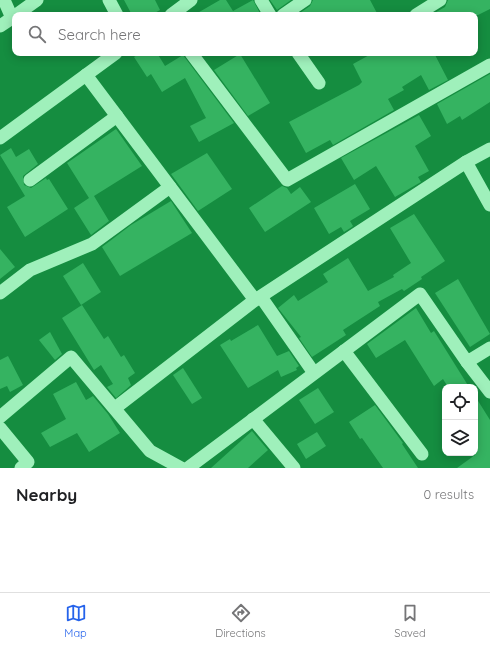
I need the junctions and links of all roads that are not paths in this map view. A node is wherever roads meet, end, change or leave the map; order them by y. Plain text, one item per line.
1 (4, 0) edge
2 (37, 0) edge
3 (109, 0) edge
4 (191, 0) edge
5 (261, 0) edge
6 (306, 0) edge
7 (440, 0) edge
8 (12, 12) edge
9 (20, 12) edge
10 (115, 12) edge
11 (175, 12) edge
12 (268, 12) edge
13 (288, 12) edge
14 (421, 12) edge
15 (12, 18) edge
16 (0, 26) edge
17 (112, 56) edge
18 (193, 56) edge
19 (300, 56) edge
20 (490, 65) edge
21 (86, 75) junction
22 (319, 83) dead end
23 (117, 116) junction
24 (3, 131) edge
25 (490, 149) edge
26 (466, 162) junction
27 (30, 180) dead end
28 (170, 187) junction
29 (490, 205) edge
30 (0, 293) edge
31 (258, 298) junction
32 (490, 348) edge
33 (344, 351) junction
34 (467, 362) junction
35 (314, 373) junction
36 (490, 392) edge
37 (115, 408) junction
38 (0, 417) edge
39 (254, 419) junction
40 (0, 428) edge
41 (422, 454) dead end
42 (27, 466) edge
43 (181, 468) edge
44 (188, 468) edge
45 (294, 468) edge

1 - 8 street
2 - 9 street
3 - 10 street
4 - 11 street
5 - 12 street
6 - 13 street
7 - 14 street
15 - 16 street
17 - 21 street
18 - 20 street
19 - 22 street
21 - 23 street
21 - 24 street
23 - 27 street
23 - 28 street
25 - 26 street
26 - 29 street
26 - 31 street
28 - 30 street
28 - 31 street
31 - 35 street
31 - 37 street
32 - 34 street
33 - 34 street
33 - 35 street
33 - 41 street
34 - 36 street
35 - 39 street
37 - 38 street
37 - 43 street
39 - 44 street
39 - 45 street
40 - 42 street

